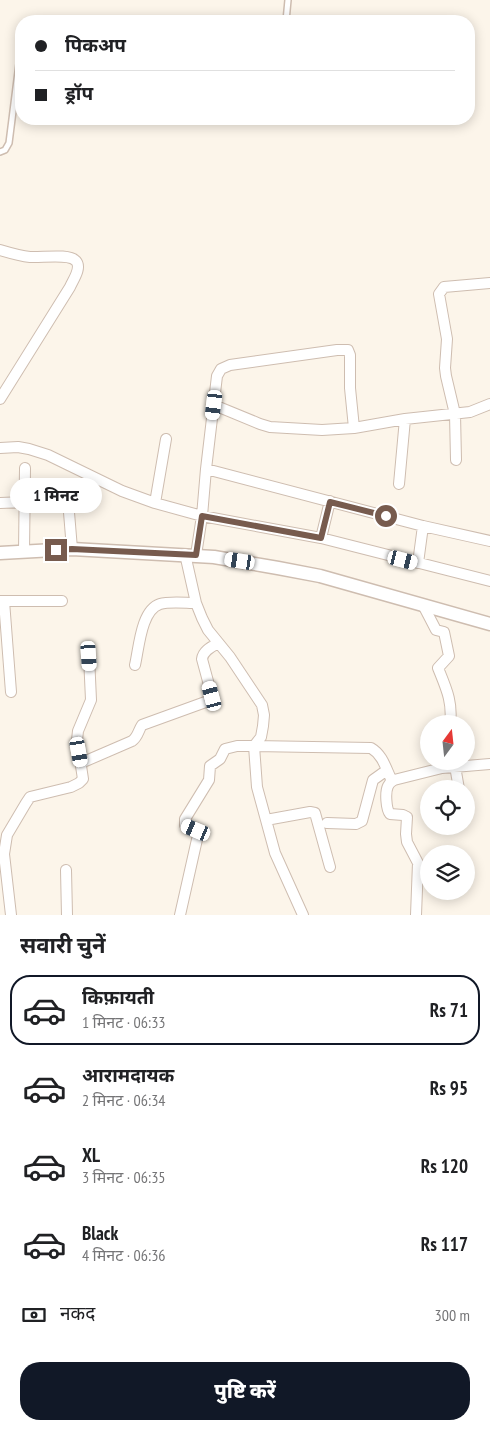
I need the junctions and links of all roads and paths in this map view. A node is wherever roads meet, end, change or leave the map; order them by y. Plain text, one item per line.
1 (288, 0) edge
2 (287, 15) edge
3 (15, 95) edge
4 (0, 152) edge
5 (0, 250) edge
6 (490, 283) edge
7 (0, 399) edge
8 (490, 404) edge
9 (214, 405) junction
10 (454, 414) junction
11 (405, 419) junction
12 (354, 428) junction
13 (166, 439) dead end
14 (0, 448) edge
15 (456, 460) dead end
16 (25, 468) dead end
17 (206, 469) junction
18 (399, 484) dead end
19 (67, 488) dead end
20 (24, 502) junction
21 (330, 502) junction
22 (0, 503) edge
23 (155, 503) junction
24 (202, 516) junction
25 (423, 526) junction
26 (321, 538) junction
27 (490, 542) edge
28 (72, 549) junction
29 (24, 552) junction
30 (0, 553) edge
31 (190, 555) junction
32 (418, 563) junction
33 (490, 581) edge
34 (2, 601) edge
35 (62, 601) dead end
36 (196, 603) junction
37 (423, 605) junction
38 (490, 624) edge
39 (218, 643) junction
40 (89, 656) dead end
41 (135, 665) dead end
42 (11, 692) dead end
43 (451, 715) edge
44 (254, 746) junction
45 (81, 763) junction
46 (475, 764) edge
47 (490, 764) edge
48 (387, 770) junction
49 (435, 770) edge
50 (392, 782) junction
51 (266, 820) junction
52 (327, 823) dead end
53 (330, 866) dead end
54 (66, 870) dead end
55 (11, 915) edge
56 (67, 915) edge
57 (180, 915) edge
58 (304, 915) edge
59 (416, 915) edge

1 - 2 lane
3 - 4 lane
5 - 7 street
6 - 10 street
8 - 10 street
9 - 12 street
9 - 12 street
9 - 17 street
10 - 11 street
10 - 15 street
11 - 12 street
11 - 18 street
13 - 23 street
14 - 23 street
16 - 20 street
17 - 21 street
17 - 24 street
19 - 28 street
20 - 22 street
20 - 29 street
21 - 25 street
21 - 26 street
23 - 24 street
24 - 26 street
24 - 31 street
25 - 27 street
25 - 32 street
26 - 32 street
28 - 29 street
28 - 31 street
29 - 30 street
31 - 36 street
31 - 37 street
32 - 33 street
34 - 35 street
34 - 42 street
36 - 39 street
36 - 41 street
37 - 38 street
37 - 43 street
39 - 44 street
39 - 45 street
40 - 45 street
44 - 48 street
44 - 51 street
44 - 57 street
45 - 55 street
46 - 47 street
48 - 50 street
48 - 52 street
49 - 50 street
50 - 59 street
51 - 53 street
51 - 58 street
54 - 56 street

